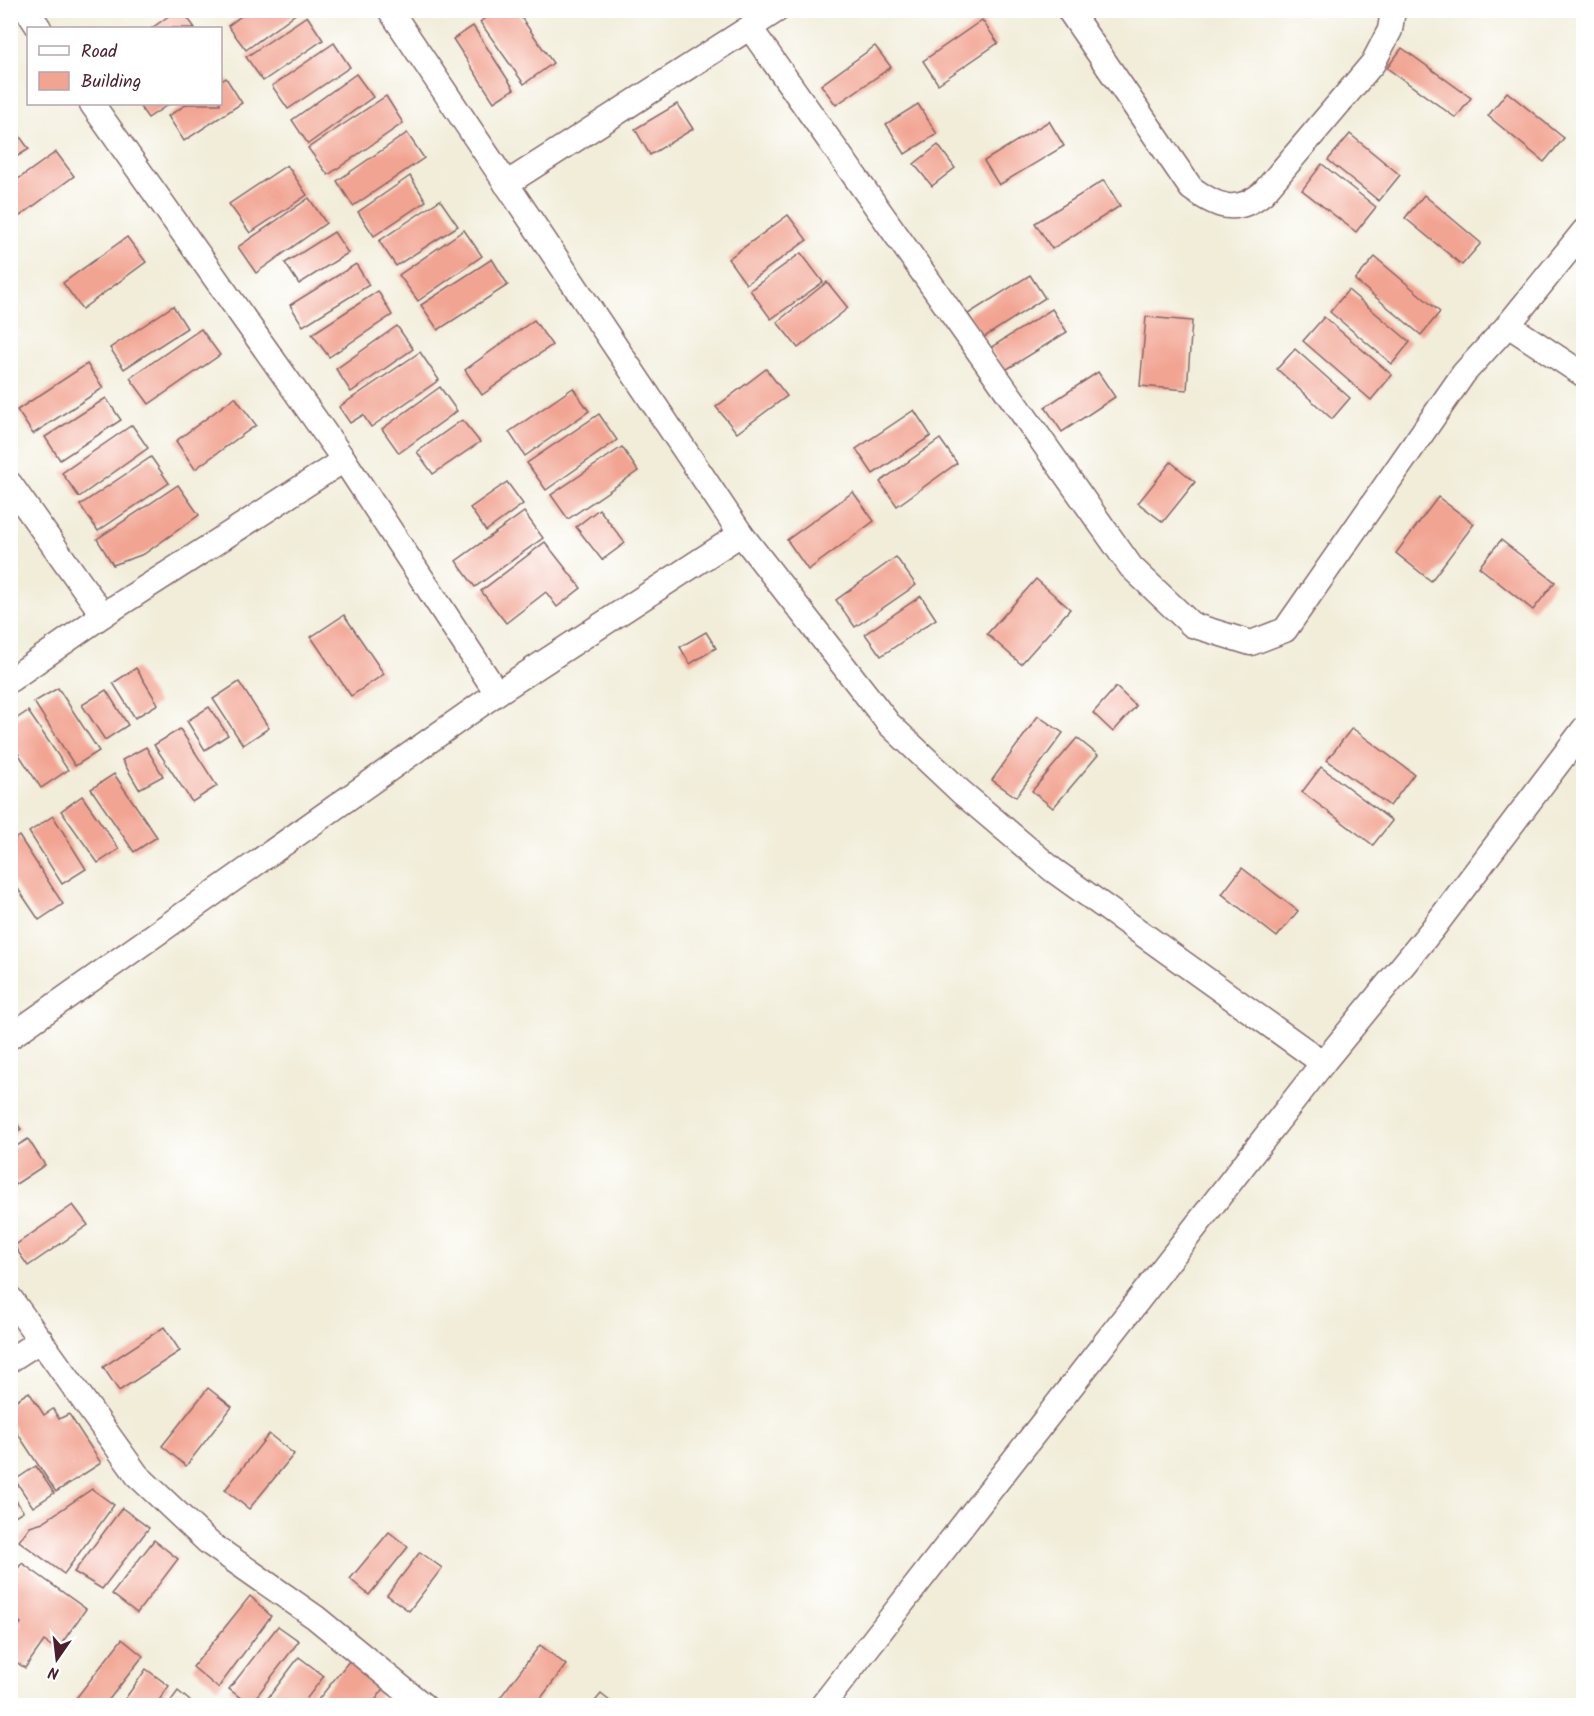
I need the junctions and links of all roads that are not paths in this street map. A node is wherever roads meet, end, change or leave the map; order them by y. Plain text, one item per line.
1 (27, 10) edge
2 (390, 10) edge
3 (777, 10) edge
4 (1069, 10) edge
5 (1393, 10) edge
6 (38, 27) edge
7 (750, 28) junction
8 (93, 105) edge
9 (506, 184) junction
10 (1584, 231) edge
11 (1508, 325) junction
12 (1584, 375) edge
13 (344, 460) junction
14 (10, 484) edge
15 (741, 534) junction
16 (103, 615) junction
17 (10, 680) edge
18 (497, 693) junction
19 (1584, 729) edge
20 (10, 1037) edge
21 (1323, 1063) junction
22 (10, 1298) edge
23 (41, 1340) junction
24 (10, 1360) edge
25 (424, 1706) edge
26 (822, 1706) edge

1 - 6 street
2 - 9 street
3 - 7 street
4 - 5 street
7 - 9 street
7 - 11 street
8 - 13 street
9 - 15 street
10 - 11 street
11 - 12 street
13 - 16 street
13 - 18 street
14 - 16 street
15 - 18 street
15 - 21 street
16 - 17 street
18 - 20 street
19 - 21 street
21 - 26 street
22 - 23 street
23 - 24 street
23 - 25 street

